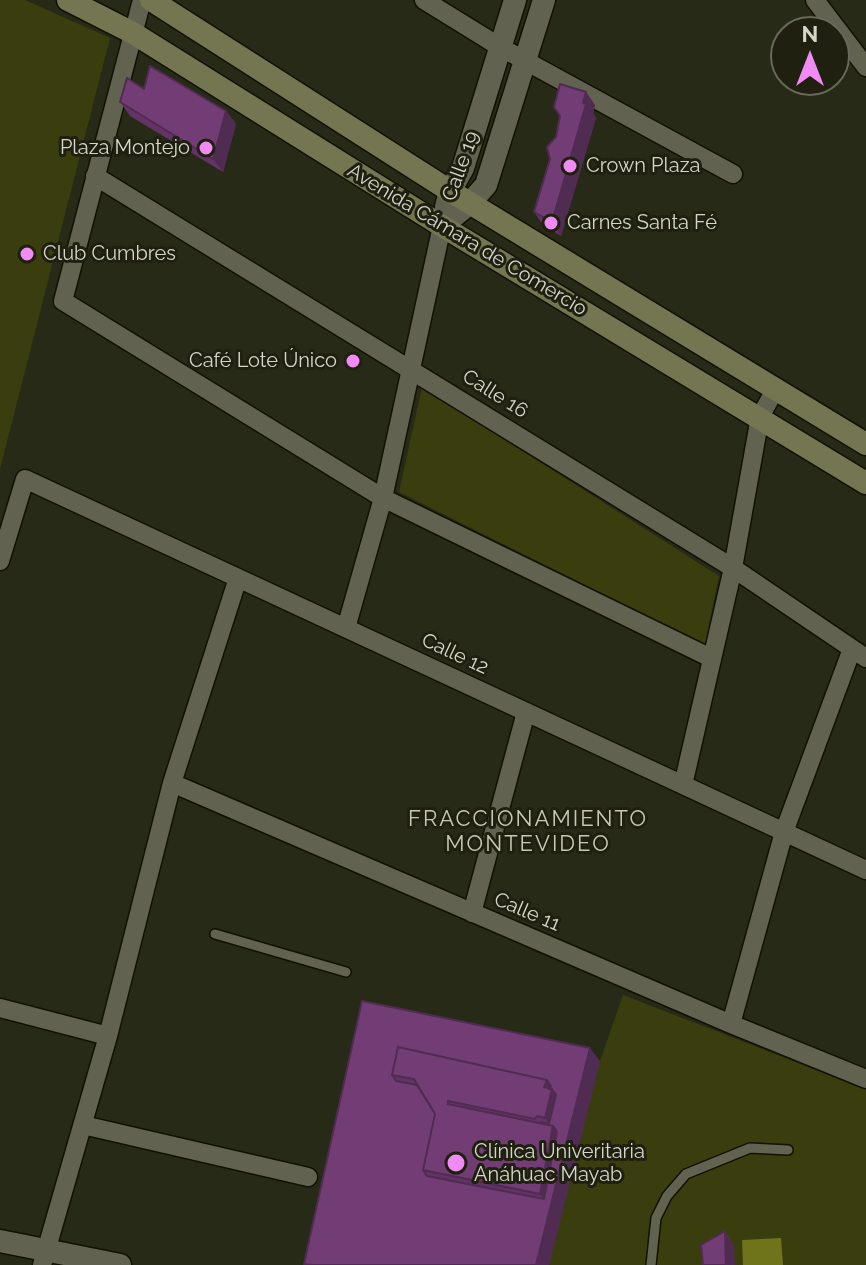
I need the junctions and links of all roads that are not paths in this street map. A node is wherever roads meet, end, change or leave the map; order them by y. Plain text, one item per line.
1 (68, 0) edge
2 (142, 0) edge
3 (151, 0) edge
4 (424, 0) edge
5 (515, 0) edge
6 (544, 0) edge
7 (817, 1) edge
8 (133, 33) junction
9 (500, 47) junction
10 (527, 60) junction
11 (866, 67) edge
12 (733, 174) dead end
13 (95, 176) junction
14 (450, 191) junction
15 (470, 203) junction
16 (442, 226) junction
17 (413, 370) junction
18 (776, 388) junction
19 (760, 417) junction
20 (866, 444) edge
21 (866, 483) edge
22 (383, 498) junction
23 (0, 561) edge
24 (733, 568) junction
25 (238, 578) junction
26 (346, 628) junction
27 (859, 654) edge
28 (711, 658) junction
29 (526, 712) junction
30 (172, 783) junction
31 (683, 785) junction
32 (784, 832) junction
33 (866, 870) edge
34 (472, 913) junction
35 (215, 934) dead end
36 (346, 972) dead end
37 (0, 1008) edge
38 (731, 1024) junction
39 (108, 1036) junction
40 (866, 1079) edge
41 (83, 1125) junction
42 (788, 1150) dead end
43 (308, 1177) dead end
44 (0, 1241) edge
45 (44, 1258) edge
46 (120, 1265) edge
47 (651, 1265) edge

1 - 8 main road, Avenida Cámara de Comercio
2 - 8 street
3 - 14 main road, Avenida Cámara de Comercio
4 - 9 street
5 - 9 street, Calle 19
6 - 10 street, Calle 19
7 - 11 street
8 - 13 street
8 - 16 main road, Avenida Cámara de Comercio
9 - 10 street
9 - 14 street, Calle 19
10 - 12 street
10 - 15 street, Calle 19
13 - 17 street, Calle 16
13 - 22 street
14 - 15 main road, Avenida Cámara de Comercio
14 - 16 street, Calle 19
15 - 16 street, Calle 19
15 - 18 main road, Avenida Cámara de Comercio
16 - 17 street
16 - 19 main road, Avenida Cámara de Comercio
17 - 22 street
17 - 24 street, Calle 16
18 - 19 street
18 - 20 main road, Avenida Cámara de Comercio
19 - 21 main road, Avenida Cámara de Comercio
19 - 24 street
22 - 26 street
22 - 28 street
23 - 25 street, Calle 12
24 - 27 street, Calle 16
24 - 28 street
25 - 26 street, Calle 12
25 - 30 street
26 - 29 street, Calle 12
27 - 32 street
28 - 31 street
29 - 31 street, Calle 12
29 - 34 street
30 - 34 street, Calle 11
30 - 39 street
31 - 32 street, Calle 12
32 - 33 street, Calle 12
32 - 38 street
34 - 38 street, Calle 11
35 - 36 lane
37 - 39 street
38 - 40 street, Calle 11
39 - 41 street
41 - 43 street
41 - 45 street
42 - 47 lane
44 - 45 street
45 - 46 street

